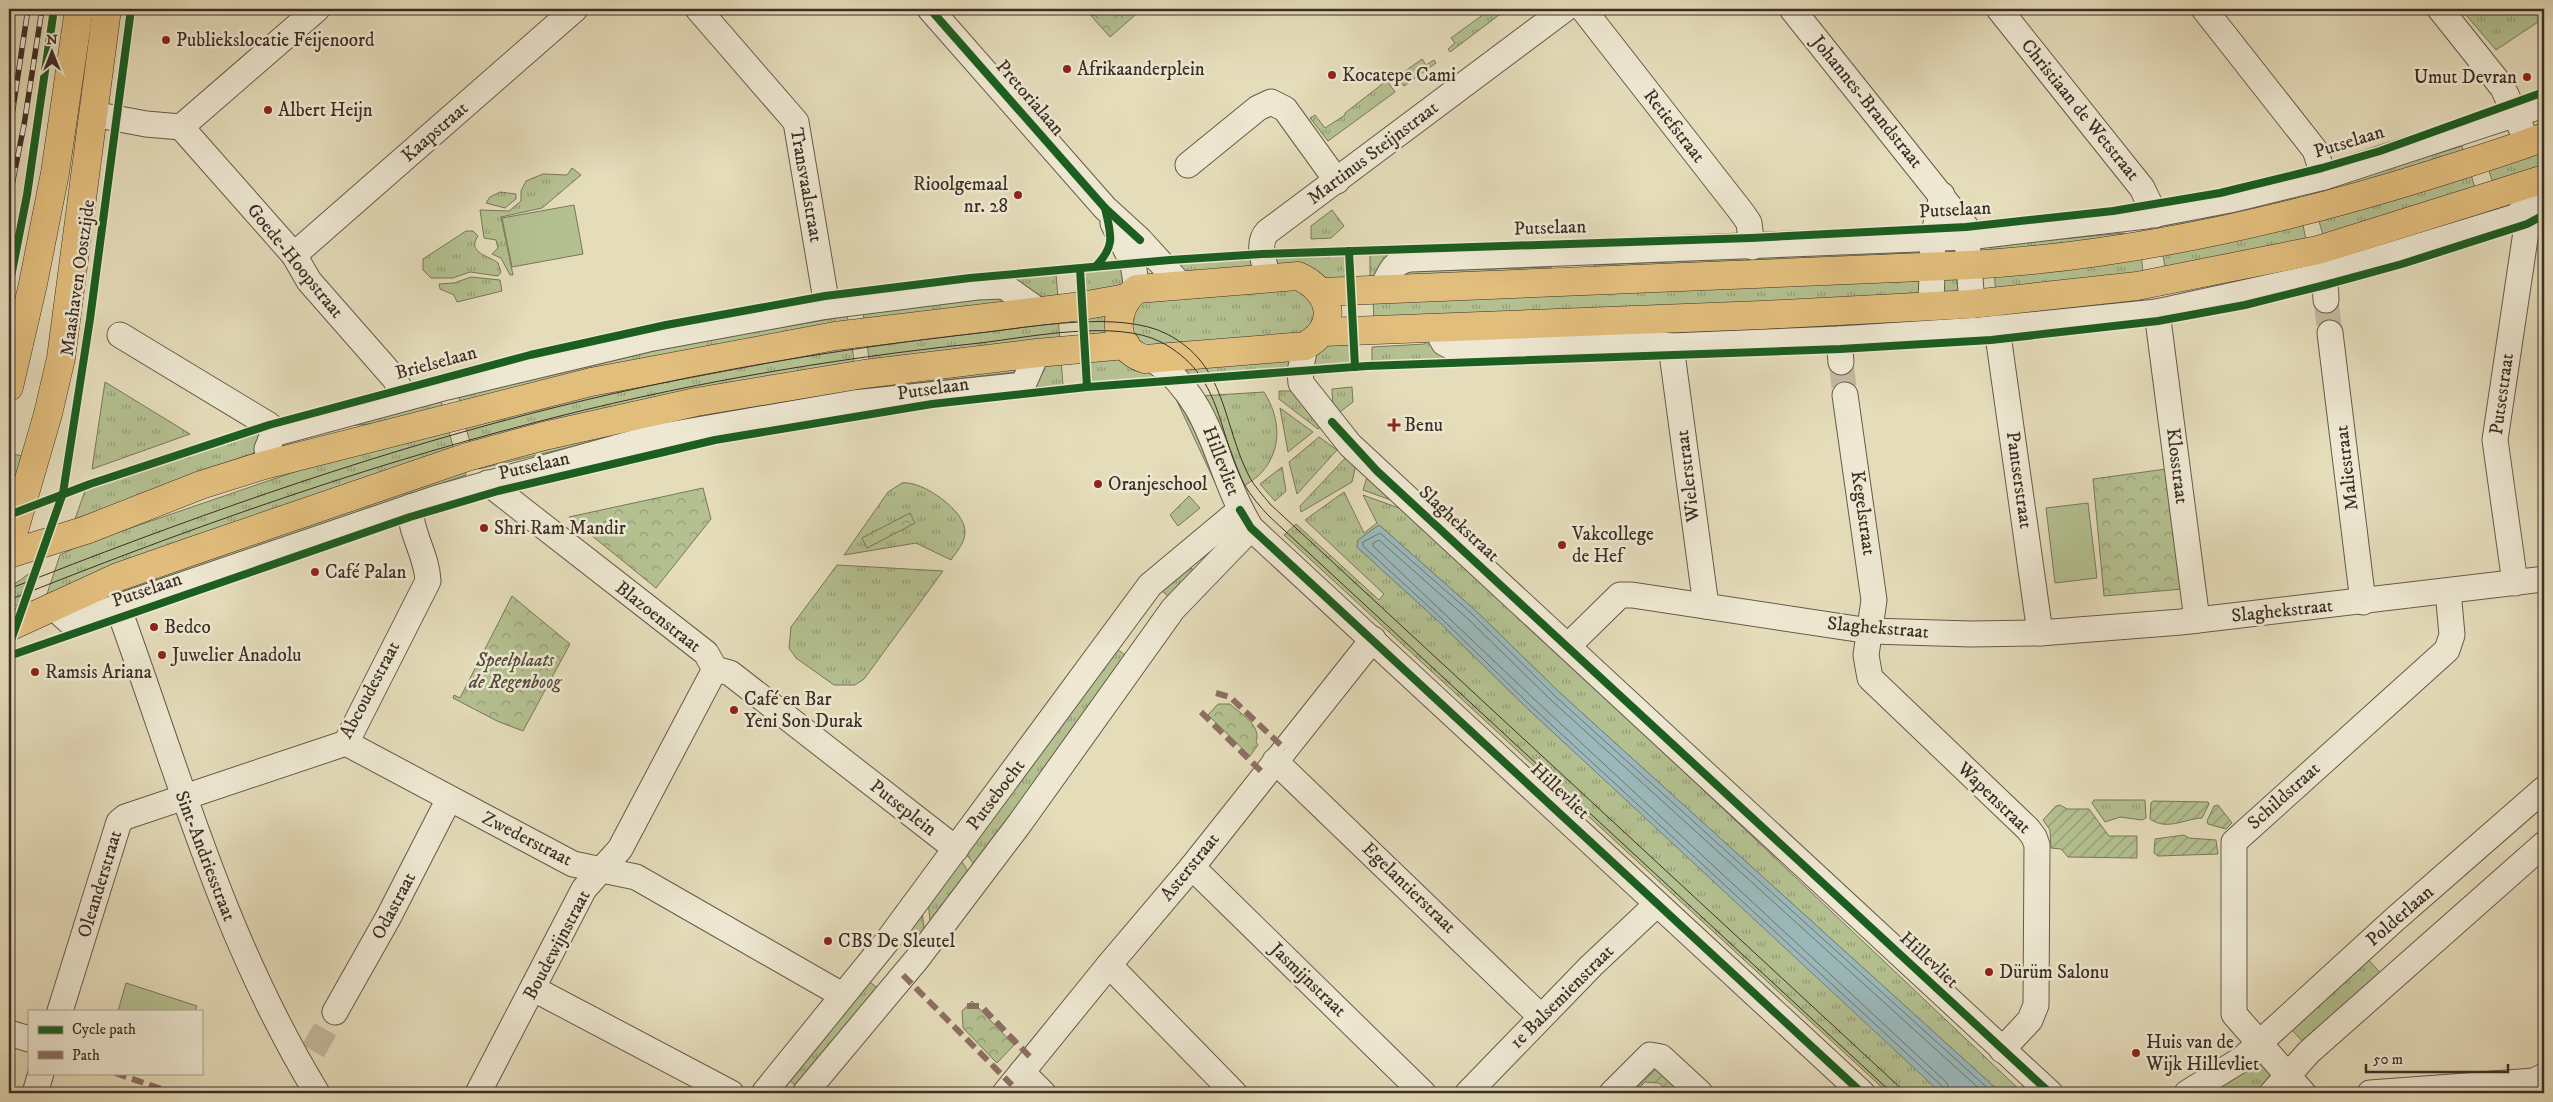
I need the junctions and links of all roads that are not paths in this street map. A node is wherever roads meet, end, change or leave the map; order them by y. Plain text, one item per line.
1 (78, 9) edge
2 (107, 9) edge
3 (317, 9) edge
4 (575, 9) edge
5 (698, 9) edge
6 (930, 9) edge
7 (1577, 9) edge
8 (1792, 9) edge
9 (1999, 9) edge
10 (2204, 9) edge
11 (2440, 9) edge
12 (2544, 105) edge
13 (93, 114) junction
14 (2516, 116) junction
15 (180, 127) junction
16 (2536, 140) edge
17 (1188, 165) dead end
18 (2324, 177) junction
19 (1337, 180) junction
20 (2538, 189) edge
21 (1942, 196) junction
22 (1106, 208) junction
23 (2155, 214) junction
24 (1968, 237) junction
25 (1934, 238) junction
26 (1752, 247) junction
27 (294, 255) junction
28 (1970, 265) junction
29 (1265, 266) junction
30 (1933, 266) junction
31 (2324, 275) junction
32 (1180, 284) junction
33 (1382, 289) junction
34 (1321, 292) junction
35 (1132, 293) junction
36 (2326, 300) tunnel mouth
37 (1972, 304) junction
38 (827, 306) junction
39 (1931, 306) junction
40 (1039, 311) junction
41 (2157, 316) junction
42 (1435, 327) junction
43 (1997, 328) junction
44 (2330, 333) tunnel mouth
45 (120, 335) dead end
46 (1315, 339) junction
47 (1126, 345) junction
48 (1671, 346) junction
49 (1037, 352) junction
50 (1154, 359) junction
51 (9, 387) edge
52 (1845, 395) tunnel mouth
53 (404, 398) junction
54 (273, 434) junction
55 (261, 466) junction
56 (488, 483) junction
57 (410, 507) junction
58 (19, 512) junction
59 (1246, 519) junction
60 (46, 542) junction
61 (9, 548) edge
62 (9, 554) edge
63 (2544, 579) edge
64 (2515, 583) junction
65 (2448, 591) junction
66 (2363, 602) junction
67 (52, 606) junction
68 (1706, 606) junction
69 (118, 607) junction
70 (1129, 616) junction
71 (2197, 620) junction
72 (12, 621) edge
73 (1870, 631) junction
74 (2040, 633) junction
75 (1156, 635) junction
76 (1373, 639) junction
77 (1568, 646) junction
78 (715, 669) junction
79 (346, 743) junction
80 (1275, 761) junction
81 (850, 766) joint
82 (2544, 789) edge
83 (182, 798) junction
84 (449, 799) junction
85 (2544, 844) edge
86 (956, 849) junction
87 (1192, 867) junction
88 (603, 870) junction
89 (1658, 904) junction
90 (888, 940) junction
91 (917, 959) junction
92 (1109, 965) junction
93 (534, 989) junction
94 (842, 994) junction
95 (60, 1010) edge
96 (335, 1012) tunnel mouth
97 (1541, 1017) junction
98 (9, 1033) edge
99 (28, 1039) edge
100 (2259, 1044) junction
101 (2002, 1050) junction
102 (1022, 1072) junction
103 (40, 1074) edge
104 (2544, 1076) edge
105 (2287, 1088) edge
106 (35, 1093) edge
107 (317, 1093) edge
108 (478, 1093) edge
109 (731, 1093) edge
110 (764, 1093) edge
111 (805, 1093) edge
112 (1005, 1093) edge
113 (1043, 1093) edge
114 (1234, 1093) edge
115 (1423, 1093) edge
116 (1468, 1093) edge
117 (1612, 1093) edge
118 (1700, 1093) edge
119 (1862, 1093) edge
120 (2050, 1093) edge
121 (2187, 1093) edge
122 (2370, 1093) edge

1 - 51 main road, Maashaven Oostzijde
2 - 13 main road, Maashaven Oostzijde
3 - 15 street
4 - 27 street, Kaapstraat
5 - 38 street, Transvaalstraat
6 - 22 street, Pretorialaan
7 - 19 street, Martinus Steijnstraat
7 - 26 street, Retiefstraat
8 - 21 street, Johannes-Brandstraat
9 - 23 street, Christiaan de Wetstraat
10 - 18 street
11 - 14 street
12 - 14 street, Putselaan
13 - 15 street
13 - 58 main road, Maashaven Oostzijde
14 - 16 street
14 - 18 street, Putselaan
15 - 27 street, Goede-Hoopstraat
16 - 28 main road
17 - 19 street
18 - 23 street, Putselaan
19 - 29 street, Martinus Steijnstraat
20 - 31 street
20 - 37 main road
20 - 64 street, Putsestraat
21 - 24 street, Johannes-Brandstraat
21 - 25 street
22 - 32 street, Pretorialaan
22 - 35 street, Pretorialaan
23 - 24 street, Putselaan
24 - 25 street, Putselaan
24 - 28 street, Johannes-Brandstraat
25 - 26 street, Putselaan
25 - 30 street
26 - 33 street, Putselaan
27 - 53 street, Goede-Hoopstraat
28 - 30 main road
28 - 37 street, Johannes-Brandstraat
29 - 32 main road
29 - 34 main road
30 - 33 main road
30 - 39 street
31 - 36 street
31 - 41 street
32 - 35 main road
33 - 34 main road
34 - 46 main road
35 - 40 main road
35 - 47 main road
37 - 39 main road
38 - 40 street
38 - 53 street
39 - 42 main road
40 - 55 main road
41 - 43 street
41 - 71 street, Klosstraat
42 - 46 main road
42 - 48 street
43 - 48 street
43 - 74 street, Pantserstraat
44 - 66 street, Maliestraat
45 - 54 street
46 - 50 main road
46 - 77 street, Slaghekstraat
47 - 49 main road, Putselaan
47 - 50 main road
48 - 68 street, Wielerstraat
49 - 56 street, Putselaan
49 - 67 main road, Putselaan
50 - 59 street, Hillevliet
52 - 73 street, Kegelstraat
53 - 54 street
54 - 55 street
55 - 60 main road
56 - 57 street, Putselaan
56 - 78 street, Blazoenstraat
57 - 69 street, Putselaan
57 - 79 street, Abcoudestraat
58 - 60 main road
58 - 61 main road, Maashaven Oostzijde
59 - 70 street, Putsebocht
59 - 75 street, Putsebocht
59 - 76 street, Hillevliet
60 - 62 main road
63 - 64 street, Slaghekstraat
64 - 65 street, Slaghekstraat
65 - 66 street, Slaghekstraat
65 - 100 street, Schildstraat
66 - 71 street, Slaghekstraat
67 - 69 street, Putselaan
67 - 72 main road, Putselaan
68 - 73 street, Slaghekstraat
68 - 77 street, Slaghekstraat
69 - 83 street, Sint-Andriesstraat
70 - 75 street
70 - 86 street, Putsebocht
71 - 74 street, Slaghekstraat
73 - 74 street, Slaghekstraat
73 - 101 street, Wapenstraat
75 - 91 street, Putsebocht
76 - 80 street, Asterstraat
76 - 89 street, Hillevliet
77 - 101 street, Hillevliet
78 - 81 street, Blazoenstraat
78 - 88 street, Boudewijnstraat
79 - 83 street, Abcoudestraat
79 - 84 street, Zwederstraat
80 - 87 street, Asterstraat
80 - 97 street, Egelantierstraat
81 - 86 street, Putseplein
82 - 100 street, Polderlaan
83 - 95 street, Oleanderstraat
83 - 107 street, Sint-Andriesstraat
84 - 88 street, Zwederstraat
84 - 96 street, Odastraat
85 - 105 street
86 - 90 street, Putsebocht
87 - 92 street, Asterstraat
87 - 115 street, Jasmijnstraat
88 - 93 street, Boudewijnstraat
88 - 94 street, Zwederstraat
89 - 97 street, 1e Balsemienstraat
89 - 119 street, Hillevliet
90 - 91 street
90 - 94 street, Putsebocht
91 - 111 street, Putsebocht
92 - 102 street, Asterstraat
92 - 114 street
93 - 108 street, Boudewijnstraat
93 - 109 street
94 - 110 street, Putsebocht
97 - 116 street, 1e Balsemienstraat
98 - 99 street
100 - 105 street
100 - 121 street, Polderlaan
101 - 120 street, Hillevliet
102 - 112 street, Asterstraat
102 - 113 street
103 - 106 street
104 - 122 street
117 - 118 street

